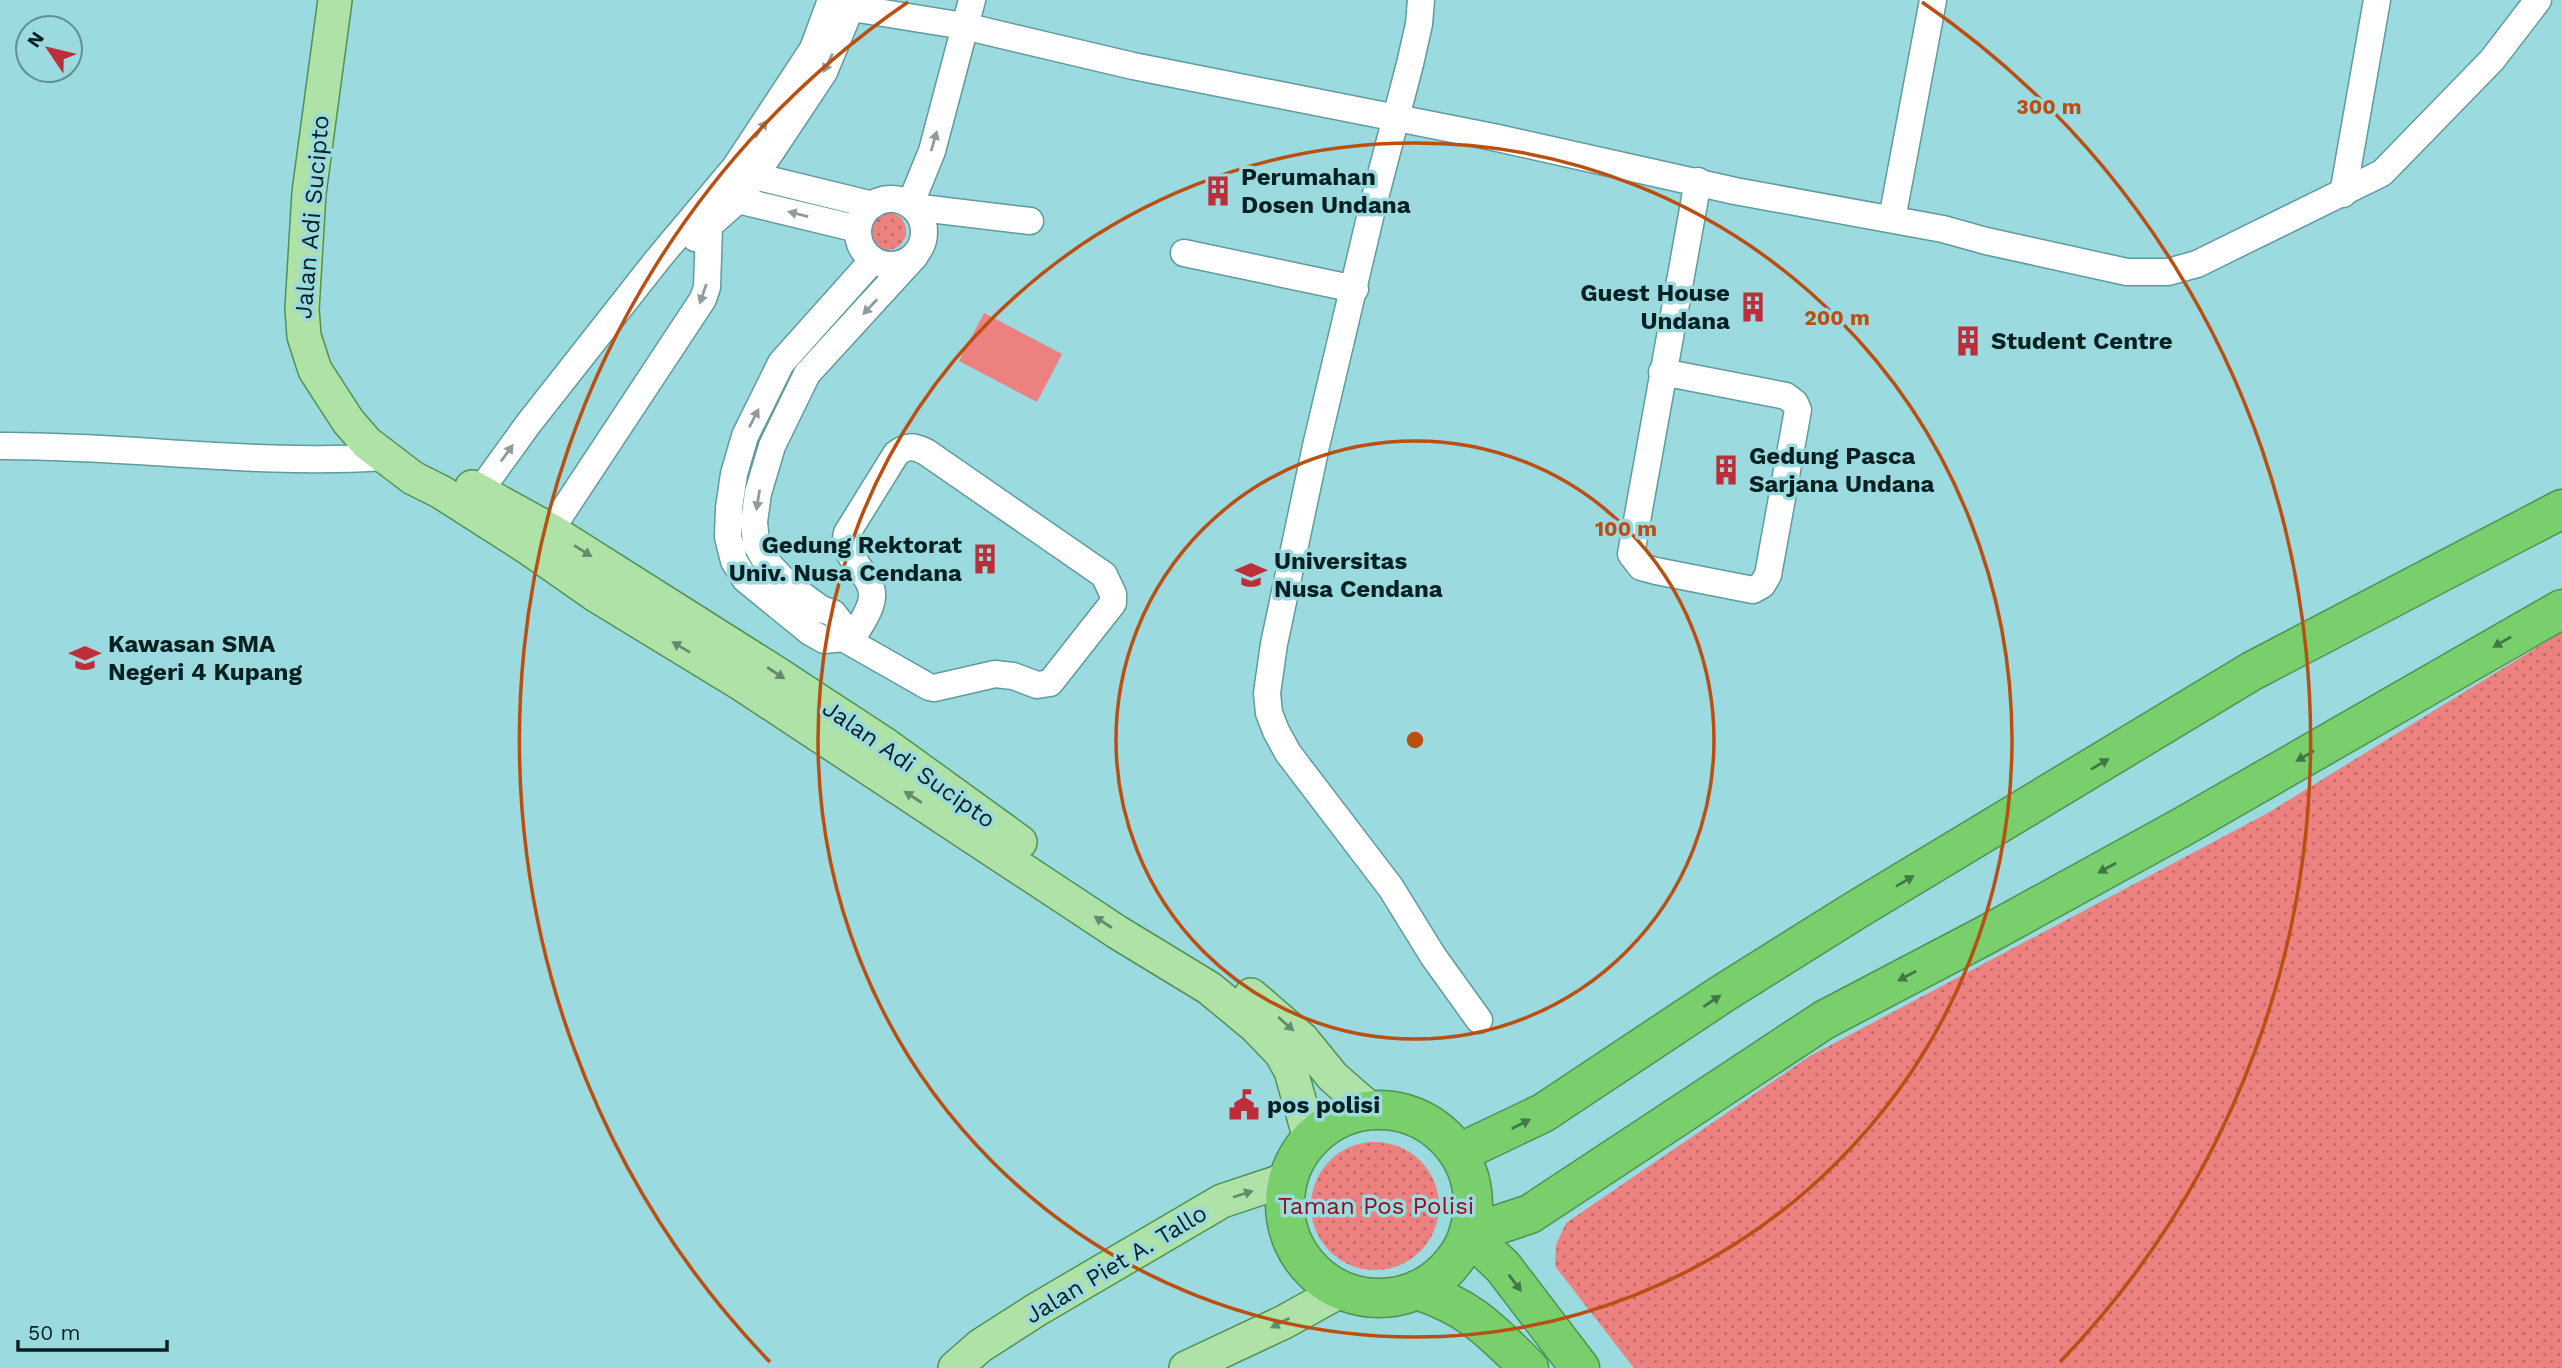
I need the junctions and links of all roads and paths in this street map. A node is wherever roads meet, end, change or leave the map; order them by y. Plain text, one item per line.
1 (335, 0) edge
2 (972, 0) edge
3 (1421, 0) edge
4 (1933, 0) edge
5 (2377, 0) edge
6 (2538, 0) edge
7 (842, 2) edge
8 (964, 26) junction
9 (1396, 118) junction
10 (745, 171) junction
11 (1698, 181) junction
12 (2343, 194) junction
13 (738, 200) junction
14 (873, 205) junction
15 (911, 206) junction
16 (1892, 219) junction
17 (1030, 221) dead end
18 (709, 227) junction
19 (858, 229) junction
20 (1184, 253) dead end
21 (915, 256) junction
22 (658, 259) junction
23 (873, 260) junction
24 (1355, 289) junction
25 (818, 320) junction
26 (836, 343) junction
27 (1662, 372) junction
28 (0, 446) edge
29 (384, 457) junction
30 (473, 500) junction
31 (2562, 509) edge
32 (543, 541) junction
33 (2562, 609) edge
34 (847, 640) junction
35 (1479, 1020) dead end
36 (1371, 1110) junction
37 (1310, 1139) junction
38 (1459, 1153) junction
39 (1288, 1179) junction
40 (1469, 1230) junction
41 (1416, 1290) junction
42 (1340, 1291) junction
43 (955, 1368) edge
44 (1186, 1368) edge
45 (1529, 1368) edge
46 (1580, 1368) edge

1 - 29 main road, Jalan Adi Sucipto
2 - 8 street
3 - 9 street
4 - 16 street
5 - 12 street
6 - 12 street
7 - 8 street
7 - 10 street
8 - 9 street
15 -> 8 street
9 - 11 street
9 - 24 street
10 - 13 street
10 - 14 street
10 - 22 street
11 - 16 street
11 - 27 street
12 - 16 street
13 - 18 street
19 -> 13 street
14 - 15 street
14 - 19 street
15 - 17 street
15 - 21 street
18 - 22 street
18 -> 32 street
19 - 23 street
20 - 24 street
21 - 23 street
21 -> 26 street
30 -> 22 street
23 - 25 street
24 - 35 street
25 - 26 street
34 -> 25 street
26 -> 34 street
27 - 27 street
28 - 29 street
29 - 30 main road, Jalan Adi Sucipto
30 - 32 main road, Jalan Adi Sucipto
38 -> 31 highway
32 -> 36 main road, Jalan Adi Sucipto
37 -> 32 main road, Jalan Adi Sucipto
33 -> 40 highway
34 - 34 street
36 - 37 highway
36 - 38 highway
37 - 39 highway
38 - 40 highway
39 - 42 highway
43 -> 39 main road, Jalan Piet A. Tallo
40 - 41 highway
40 -> 46 highway
41 - 42 highway
41 - 45 highway
42 -> 44 main road

